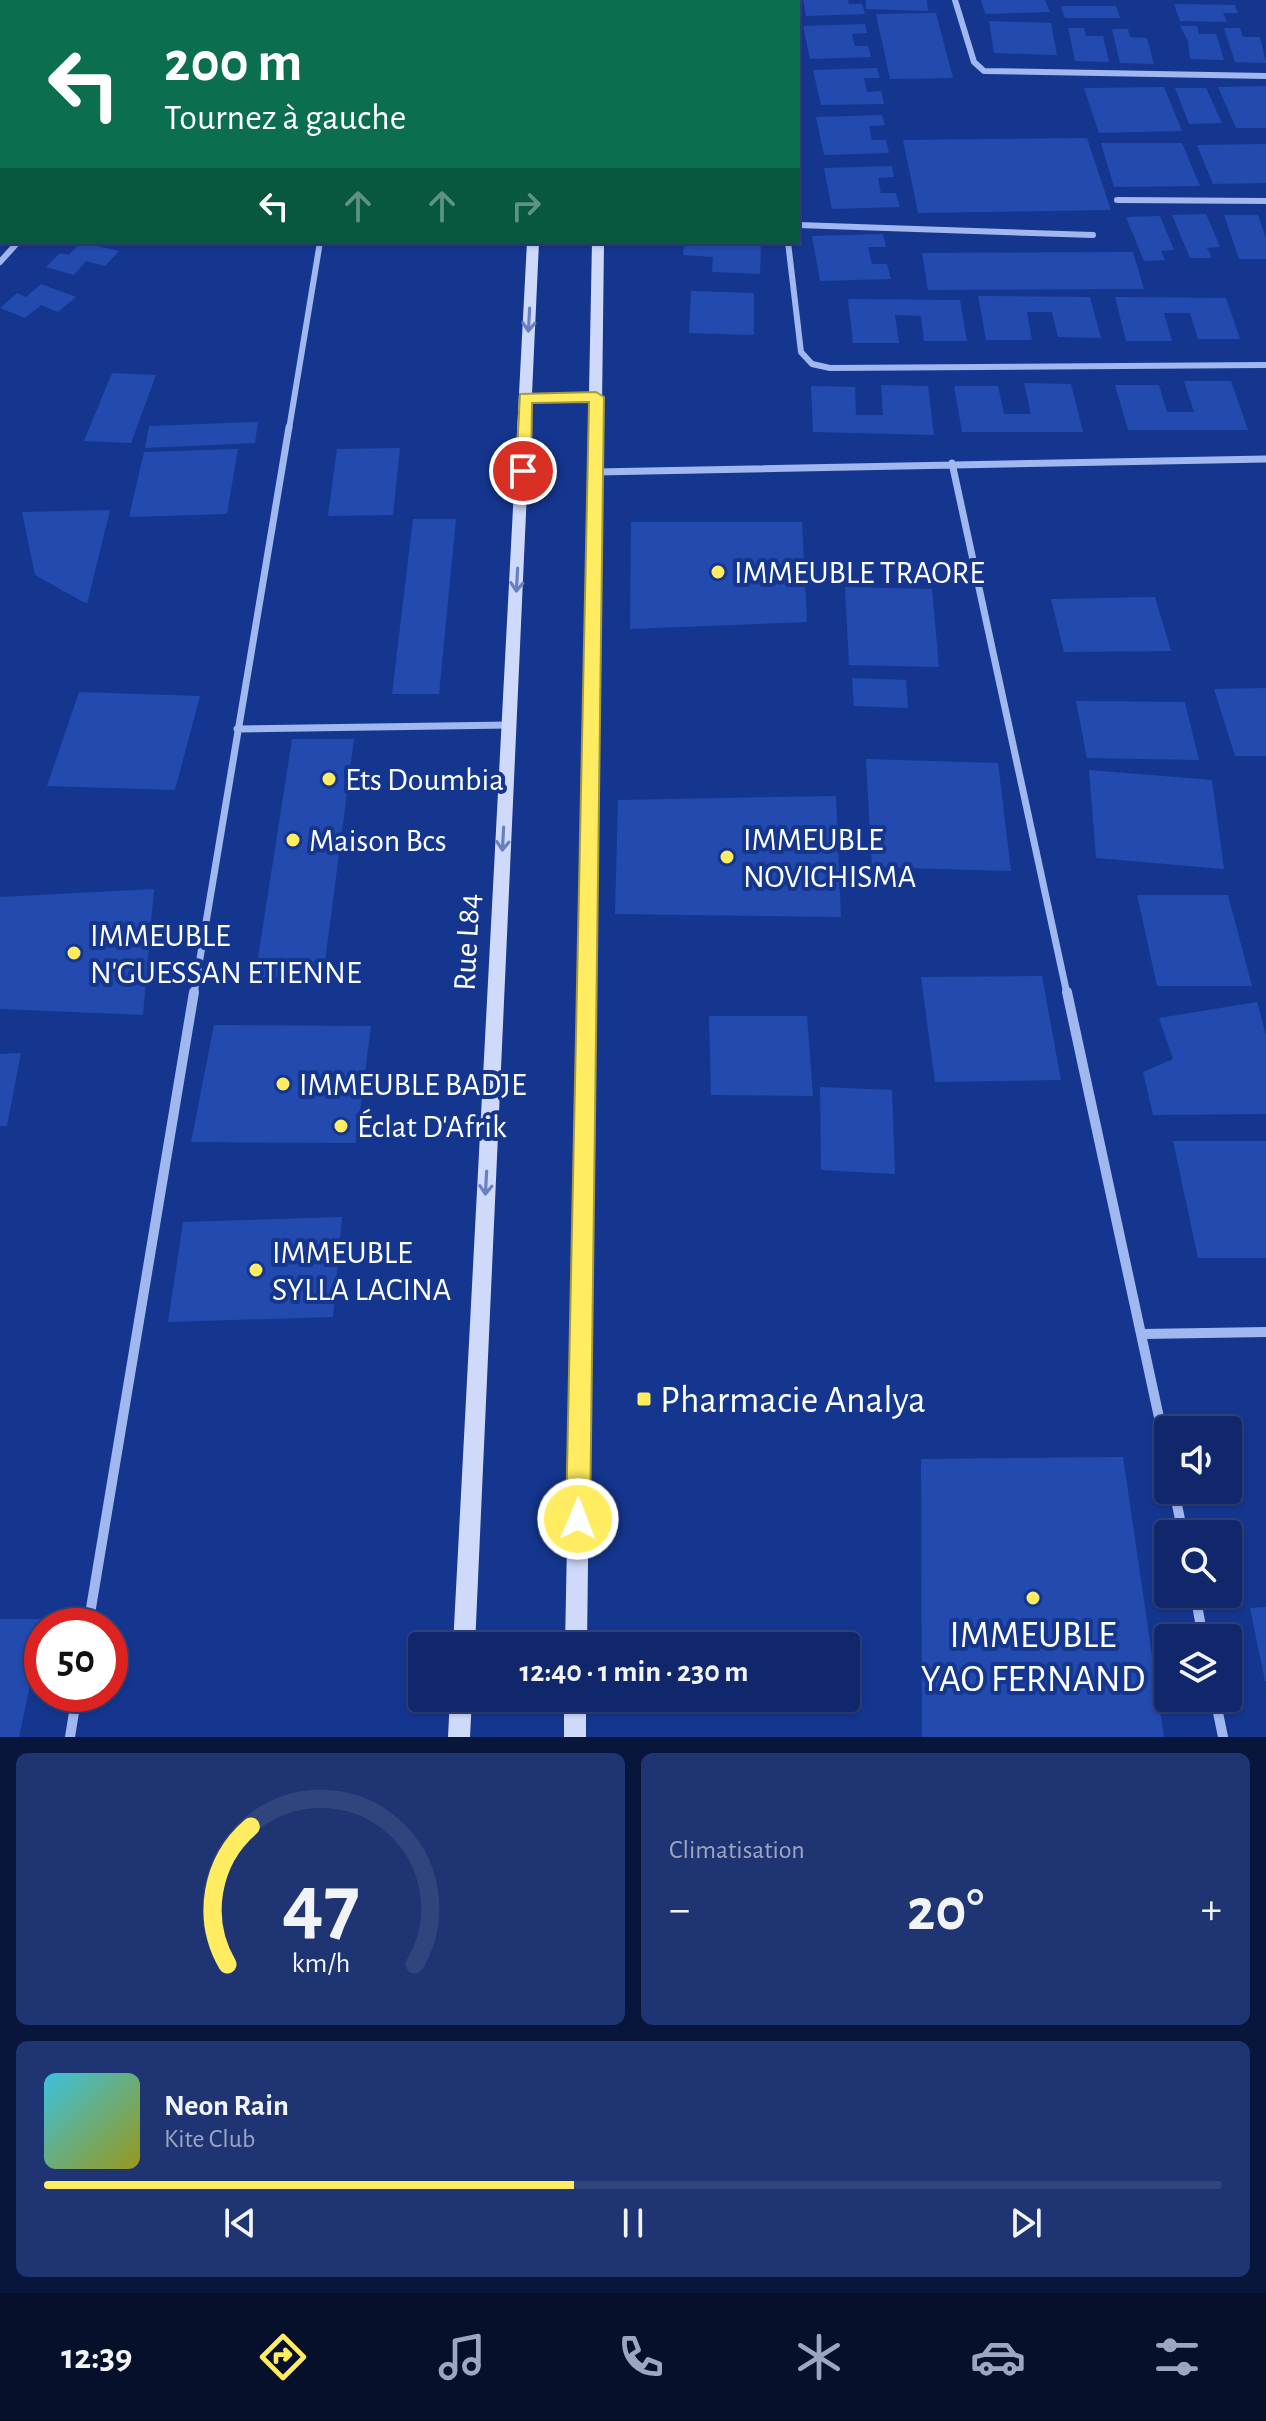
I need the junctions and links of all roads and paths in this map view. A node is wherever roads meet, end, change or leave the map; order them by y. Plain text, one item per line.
1 (955, 0) edge
2 (1266, 76) edge
3 (1117, 200) dead end
4 (1266, 201) edge
5 (800, 225) edge
6 (1093, 235) dead end
7 (16, 244) edge
8 (320, 244) edge
9 (533, 244) edge
10 (598, 244) edge
11 (788, 244) edge
12 (0, 262) edge
13 (1266, 365) edge
14 (596, 397) junction
15 (525, 398) junction
16 (1266, 459) edge
17 (952, 463) junction
18 (596, 472) junction
19 (509, 725) junction
20 (237, 729) junction
21 (1266, 1332) edge
22 (1143, 1334) junction
23 (1159, 1416) edge
24 (91, 1608) edge
25 (465, 1632) edge
26 (576, 1632) edge
27 (74, 1712) edge
28 (460, 1712) edge
29 (575, 1712) edge
30 (1218, 1712) edge
31 (70, 1737) edge
32 (459, 1737) edge
33 (575, 1737) edge
34 (1223, 1737) edge

1 - 2 street
3 - 4 street
5 - 6 street
7 - 12 street
8 - 20 street
9 -> 15 main road, Rue L84
10 - 14 main road
11 - 13 street
14 - 15 main road
14 - 18 main road
15 -> 19 main road, Rue L84
16 - 17 street
17 - 18 street
17 - 22 street
18 - 26 main road
19 - 20 street
19 -> 25 main road, Rue L84
20 - 24 street
21 - 22 street
22 - 23 street
27 - 31 street
28 - 32 main road
29 - 33 main road
30 - 34 street

